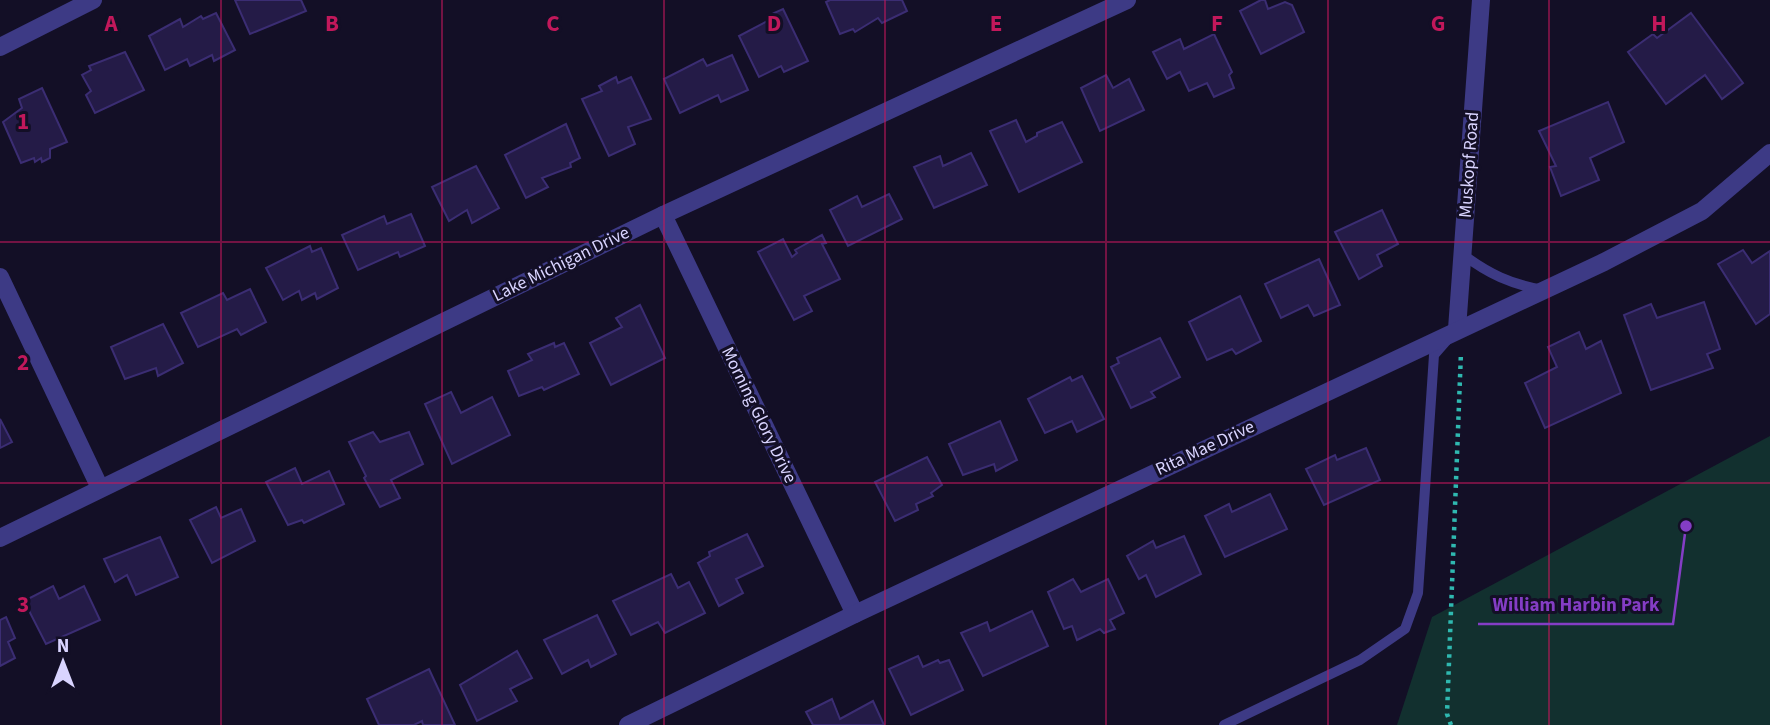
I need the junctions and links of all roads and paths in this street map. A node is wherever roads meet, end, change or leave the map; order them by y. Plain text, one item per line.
1 (93, 0) edge
2 (1127, 0) edge
3 (1481, 0) edge
4 (0, 47) edge
5 (1770, 153) edge
6 (663, 215) junction
7 (1462, 254) junction
8 (0, 277) edge
9 (1543, 290) junction
10 (1457, 329) junction
11 (100, 488) junction
12 (0, 538) edge
13 (855, 614) junction
14 (628, 725) edge
15 (1224, 725) edge
16 (1451, 725) edge

1 - 4 street
2 - 6 street, Lake Michigan Drive
3 - 7 street, Muskopf Road
5 - 9 street, Rita Mae Drive
6 - 11 street, Lake Michigan Drive
6 - 13 street, Morning Glory Drive
7 - 9 lane
7 - 10 street, Muskopf Road
8 - 11 street
9 - 10 street, Rita Mae Drive
10 - 13 street, Rita Mae Drive
10 - 15 lane
10 - 16 path
11 - 12 street, Lake Michigan Drive
13 - 14 street, Rita Mae Drive

